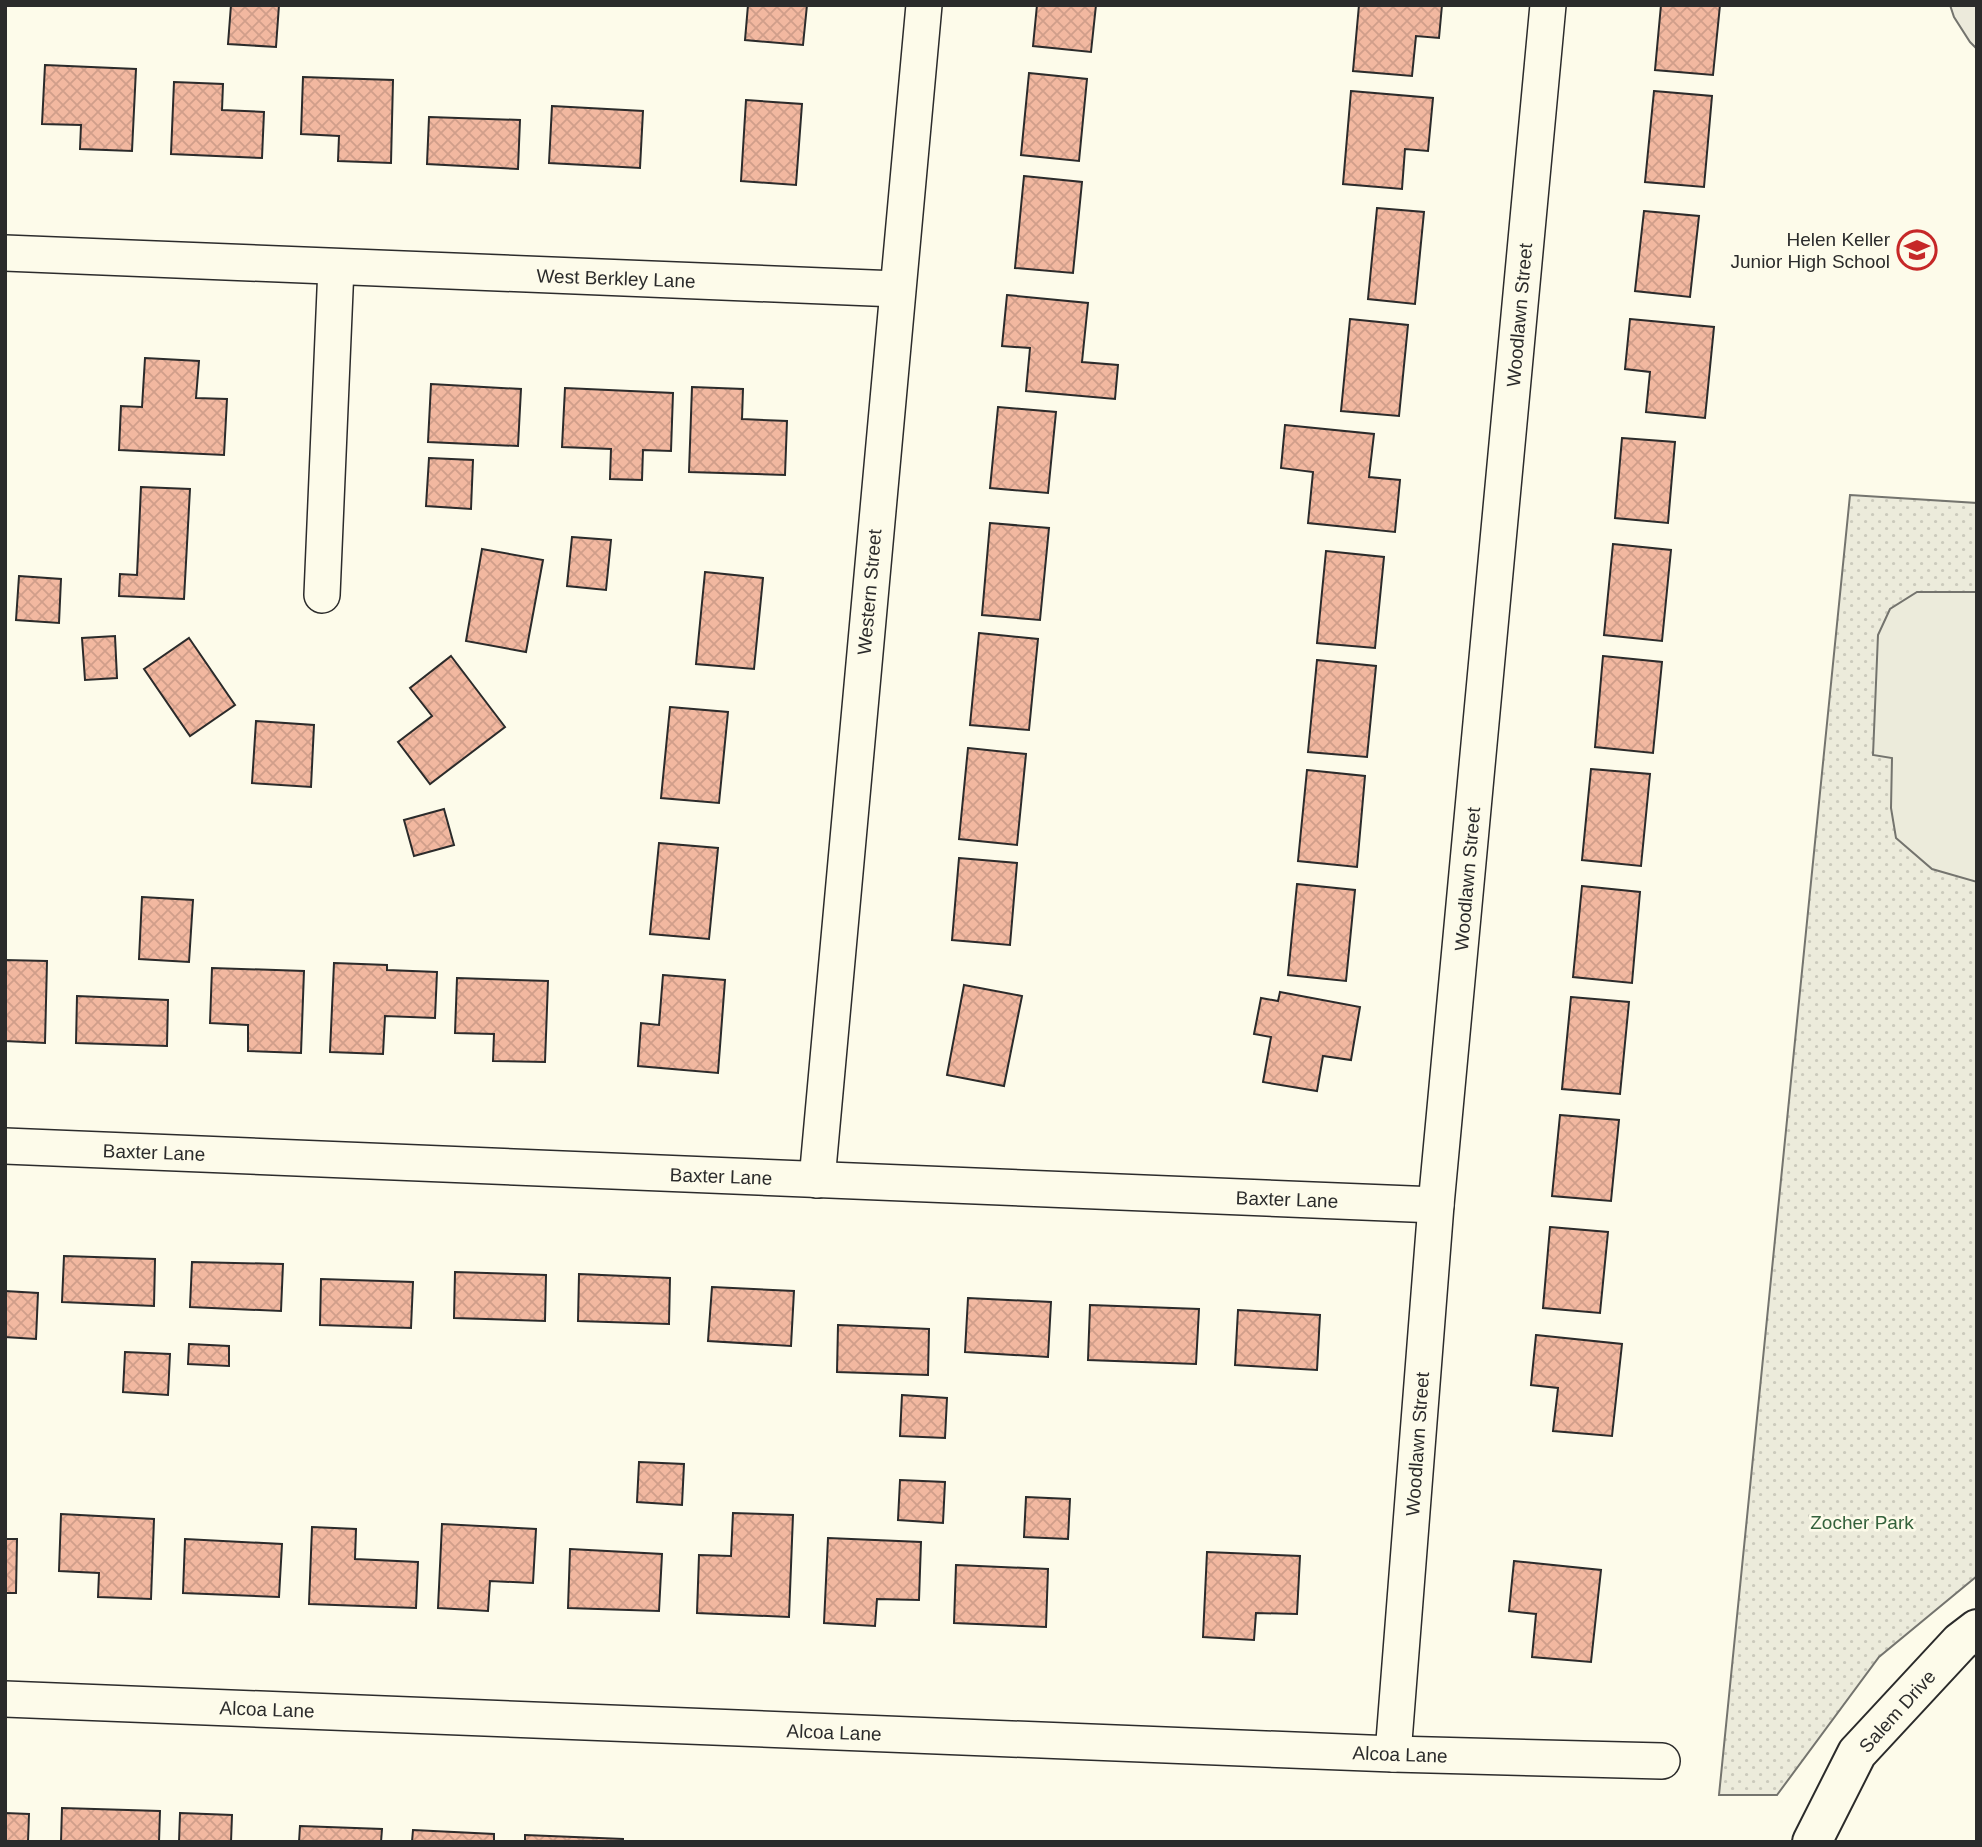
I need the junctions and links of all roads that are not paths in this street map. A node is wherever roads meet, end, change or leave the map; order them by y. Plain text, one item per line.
1 (924, 5) edge
2 (1548, 5) edge
3 (5, 253) edge
4 (336, 267) junction
5 (897, 289) junction
6 (322, 595) dead end
7 (5, 1146) edge
8 (817, 1180) junction
9 (1436, 1205) junction
10 (1977, 1629) edge
11 (5, 1699) edge
12 (1393, 1754) junction
13 (1662, 1761) dead end
14 (1812, 1842) edge

1 - 5 street, Western Street
2 - 9 street, Woodlawn Street
3 - 4 street, West Berkley Lane
4 - 5 street, West Berkley Lane
4 - 6 street
5 - 8 street, Western Street
7 - 8 street, Baxter Lane
8 - 9 street, Baxter Lane
9 - 12 street, Woodlawn Street
10 - 14 street, Salem Drive
11 - 12 street, Alcoa Lane
12 - 13 street, Alcoa Lane

